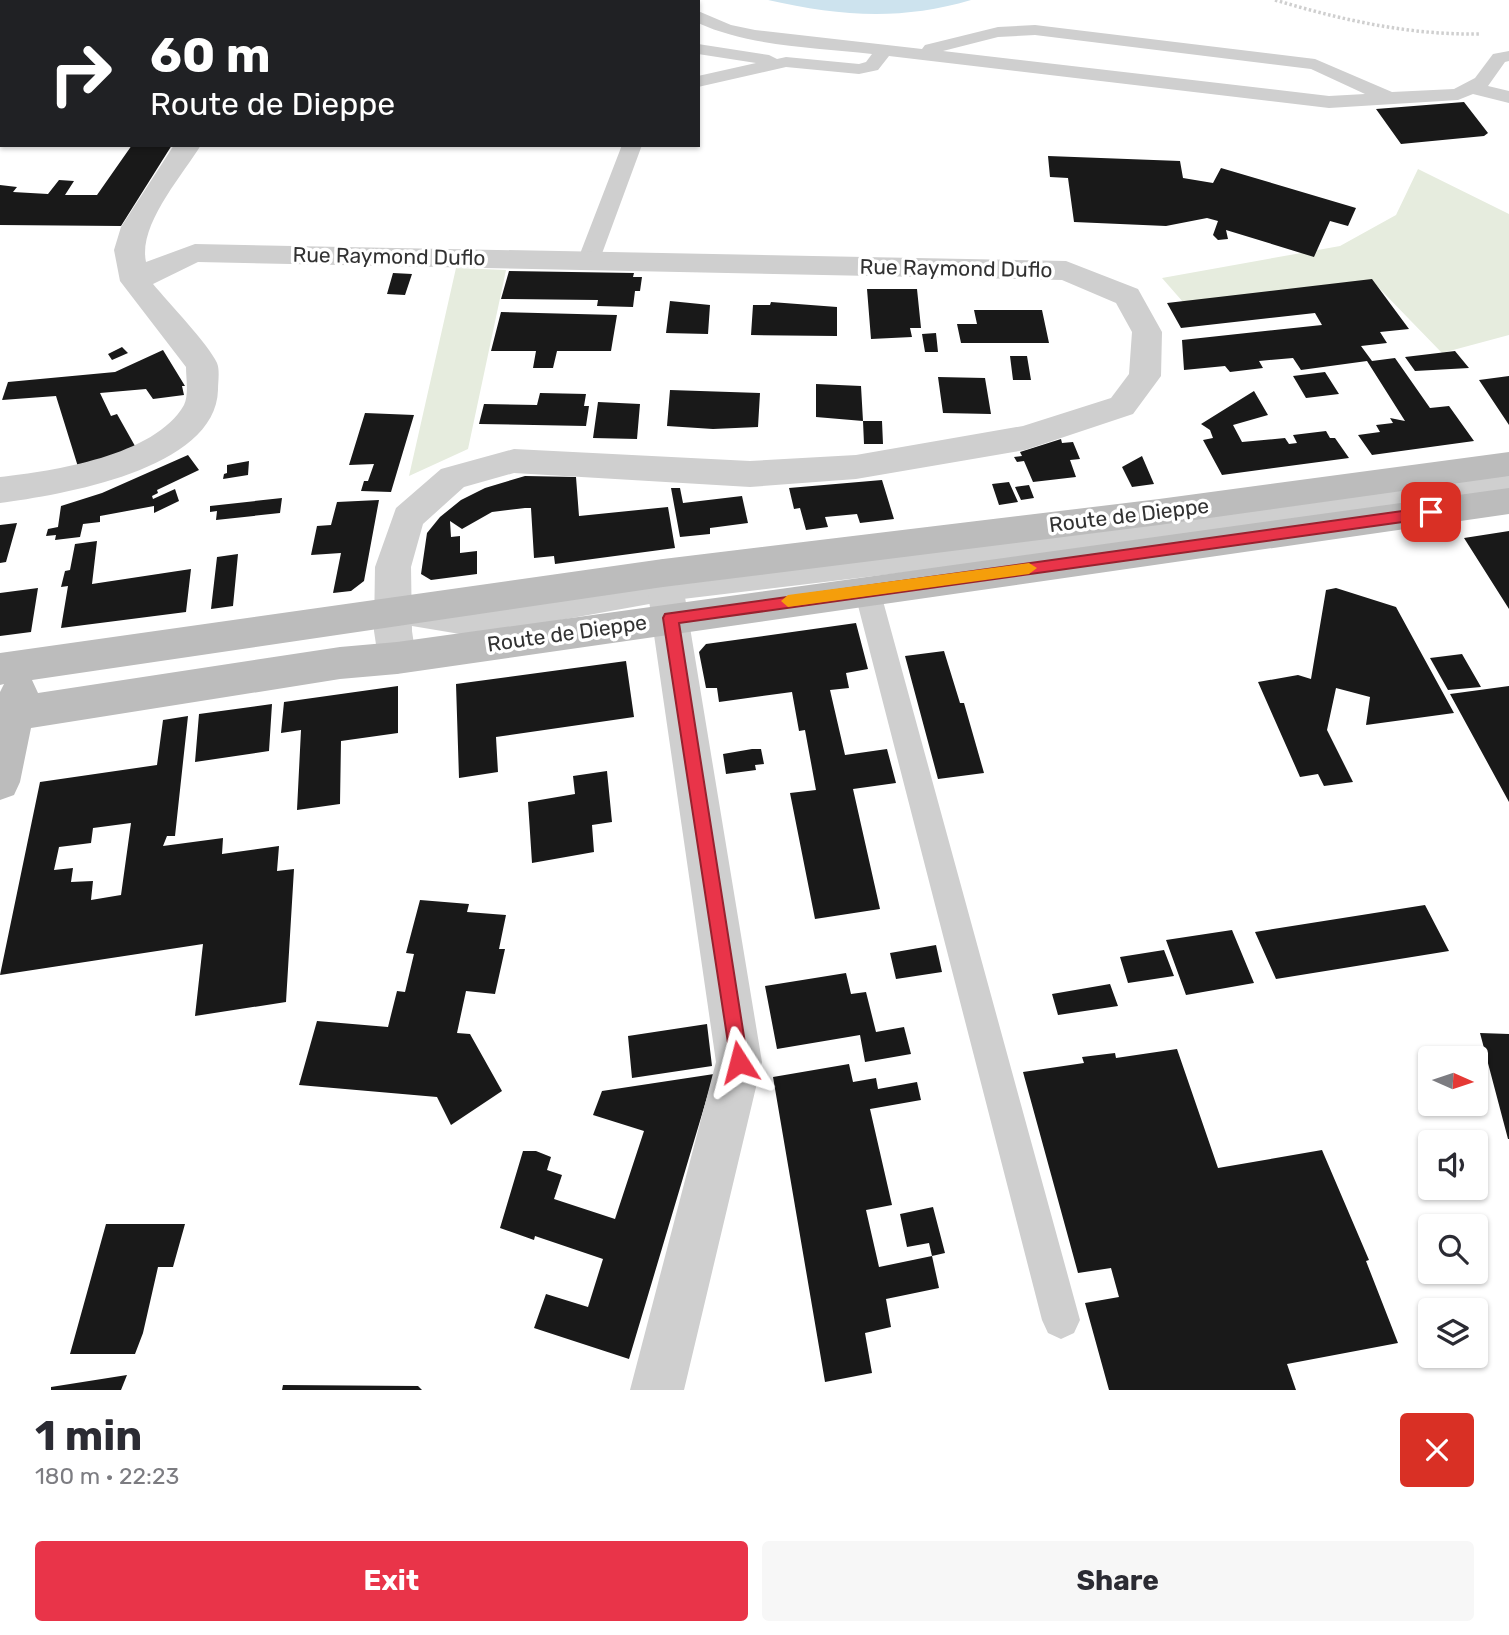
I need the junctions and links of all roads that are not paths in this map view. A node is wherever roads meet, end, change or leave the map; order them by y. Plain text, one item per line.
1 (700, 17) edge
2 (700, 49) edge
3 (885, 49) junction
4 (916, 52) junction
5 (1509, 56) edge
6 (786, 62) junction
7 (700, 82) edge
8 (1471, 88) junction
9 (1509, 97) edge
10 (1393, 100) junction
11 (187, 147) edge
12 (631, 147) edge
13 (151, 205) junction
14 (195, 253) junction
15 (589, 259) junction
16 (135, 281) junction
17 (1509, 464) edge
18 (1509, 482) edge
19 (0, 490) edge
20 (1509, 501) edge
21 (867, 590) junction
22 (667, 594) junction
23 (393, 612) junction
24 (397, 658) junction
25 (13, 667) edge
26 (5, 713) edge
27 (0, 782) edge
28 (1061, 1320) dead end
29 (657, 1390) edge

1 - 3 lane
2 - 6 lane
3 - 4 lane
3 - 6 lane
4 - 10 lane
4 - 10 lane
5 - 8 lane
6 - 7 lane
8 - 9 lane
8 - 10 lane
11 - 13 street
12 - 15 lane
13 - 14 street
13 - 16 street
14 - 15 street, Rue Raymond Duflo
14 - 16 street, Rue Raymond Duflo
15 - 23 street, Rue Raymond Duflo
16 - 19 street
17 - 22 main road, Route de Dieppe
18 - 22 lane
20 - 21 main road, Route de Dieppe
21 - 22 main road, Route de Dieppe
21 - 28 lane
22 - 23 main road, Route de Dieppe
22 - 24 main road, Route de Dieppe
22 - 29 street
23 - 24 street, Rue Raymond Duflo
23 - 25 main road, Route de Dieppe
24 - 26 main road, Route de Dieppe
25 - 26 main road
26 - 27 main road

